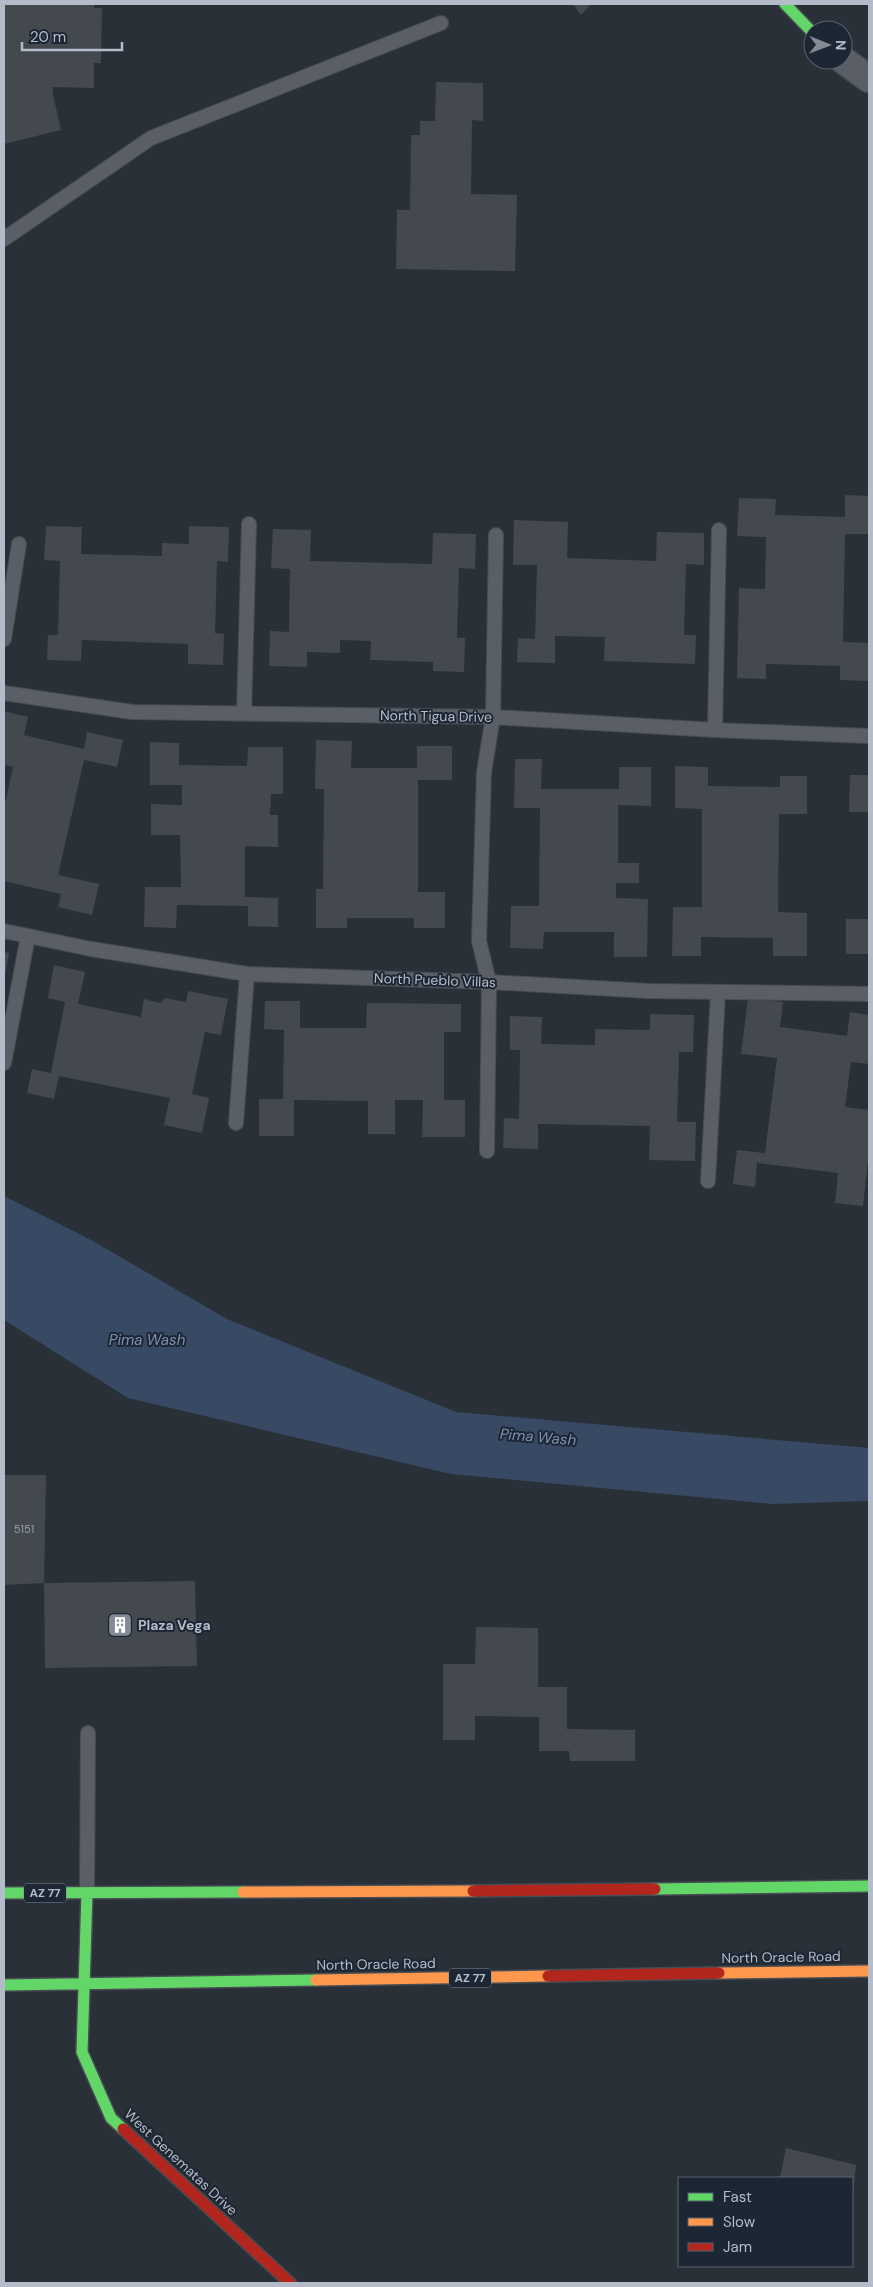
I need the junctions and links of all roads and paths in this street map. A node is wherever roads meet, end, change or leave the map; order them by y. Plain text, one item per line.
1 (785, 4) edge
2 (441, 22) dead end
3 (803, 23) edge
4 (853, 67) edge
5 (869, 78) edge
6 (4, 239) edge
7 (250, 524) dead end
8 (719, 530) dead end
9 (496, 535) dead end
10 (19, 544) dead end
11 (4, 639) edge
12 (4, 693) edge
13 (244, 714) junction
14 (493, 717) junction
15 (715, 730) junction
16 (869, 736) edge
17 (4, 931) edge
18 (28, 936) junction
19 (247, 974) junction
20 (489, 982) junction
21 (718, 992) junction
22 (869, 994) edge
23 (4, 1063) edge
24 (236, 1123) dead end
25 (487, 1151) dead end
26 (708, 1181) dead end
27 (88, 1733) dead end
28 (869, 1886) edge
29 (4, 1893) edge
30 (87, 1893) junction
31 (869, 1971) edge
32 (84, 1984) junction
33 (4, 1985) edge
34 (290, 2283) edge

1 - 3 main road
2 - 6 lane
4 - 5 street
7 - 13 lane
8 - 15 lane
9 - 14 lane
10 - 11 lane
12 - 13 lane, North Tigua Drive
13 - 14 lane, North Tigua Drive
14 - 15 lane, North Tigua Drive
14 - 20 lane
15 - 16 lane, North Tigua Drive
17 - 18 lane, North Pueblo Villas
18 - 19 lane, North Pueblo Villas
18 - 23 lane
19 - 20 lane, North Pueblo Villas
19 - 24 lane
20 - 21 lane, North Pueblo Villas
20 - 25 lane
21 - 22 lane, North Pueblo Villas
21 - 26 lane
27 - 30 lane
28 - 30 main road, AZ 77
29 - 30 main road, AZ 77
30 - 32 main road, West Genematas Drive
31 - 32 main road, North Oracle Road / AZ 77
32 - 33 main road, North Oracle Road / AZ 77
32 - 34 main road, West Genematas Drive

